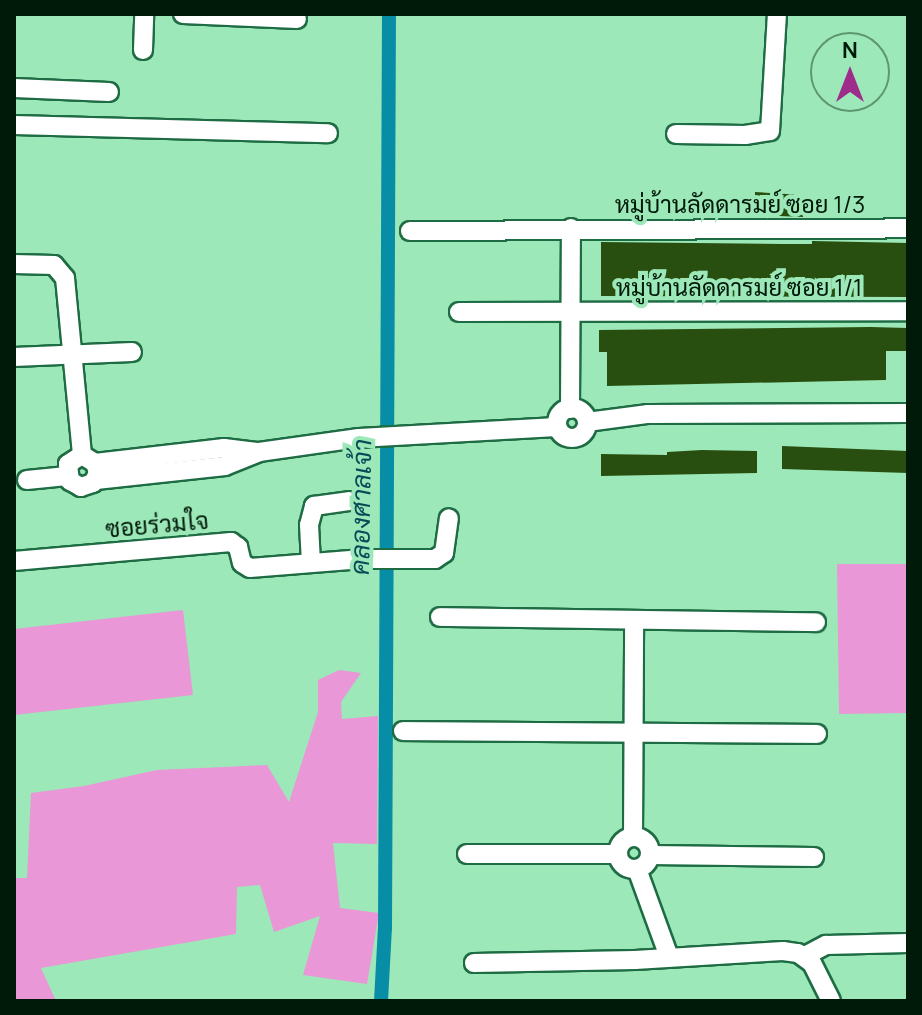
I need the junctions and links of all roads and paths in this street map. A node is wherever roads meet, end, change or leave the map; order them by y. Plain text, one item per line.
1 (144, 14) edge
2 (183, 14) edge
3 (777, 14) edge
4 (297, 19) dead end
5 (143, 50) dead end
6 (14, 88) edge
7 (109, 92) dead end
8 (14, 125) edge
9 (328, 133) dead end
10 (676, 134) dead end
11 (571, 228) junction
12 (908, 228) edge
13 (410, 231) dead end
14 (14, 264) edge
15 (570, 310) junction
16 (908, 311) edge
17 (459, 312) dead end
18 (132, 352) dead end
19 (14, 357) edge
20 (71, 357) junction
21 (570, 409) junction
22 (908, 413) edge
23 (587, 422) junction
24 (557, 427) junction
25 (91, 466) junction
26 (67, 476) junction
27 (27, 480) dead end
28 (349, 501) dead end
29 (449, 518) dead end
30 (14, 561) edge
31 (311, 563) junction
32 (440, 617) dead end
33 (634, 620) junction
34 (816, 622) dead end
35 (403, 731) dead end
36 (633, 732) junction
37 (817, 734) dead end
38 (633, 837) junction
39 (467, 854) dead end
40 (618, 854) junction
41 (814, 857) dead end
42 (643, 862) junction
43 (908, 943) edge
44 (805, 956) junction
45 (669, 957) junction
46 (474, 963) dead end
47 (831, 1001) edge

1 - 5 street
2 - 4 street
3 - 10 street
6 - 7 street
8 - 9 street
11 - 12 street, หมู่บ้านลัดดารมย์ ซอย 1/3
11 - 13 street, หมู่บ้านลัดดารมย์ ซอย 1/3
11 - 15 street
14 - 20 street
15 - 16 street, หมู่บ้านลัดดารมย์ ซอย 1/1
15 - 17 street, หมู่บ้านลัดดารมย์ ซอย 1/1
15 - 21 street
18 - 20 street
19 - 20 street
20 - 25 street
21 - 23 street
21 - 24 street
22 - 23 street
23 - 24 street
24 - 25 street
25 - 26 street
25 - 26 street
26 - 27 street
28 - 31 street
29 - 31 street, ซอยร่วมใจ
30 - 31 street, ซอยร่วมใจ
32 - 33 street
33 - 34 street
33 - 36 street
35 - 36 street
36 - 37 street
36 - 38 street
38 - 40 street
38 - 42 street
39 - 40 street
40 - 42 street
41 - 42 street
42 - 45 street
43 - 44 street
44 - 45 street
44 - 47 street
45 - 46 street

